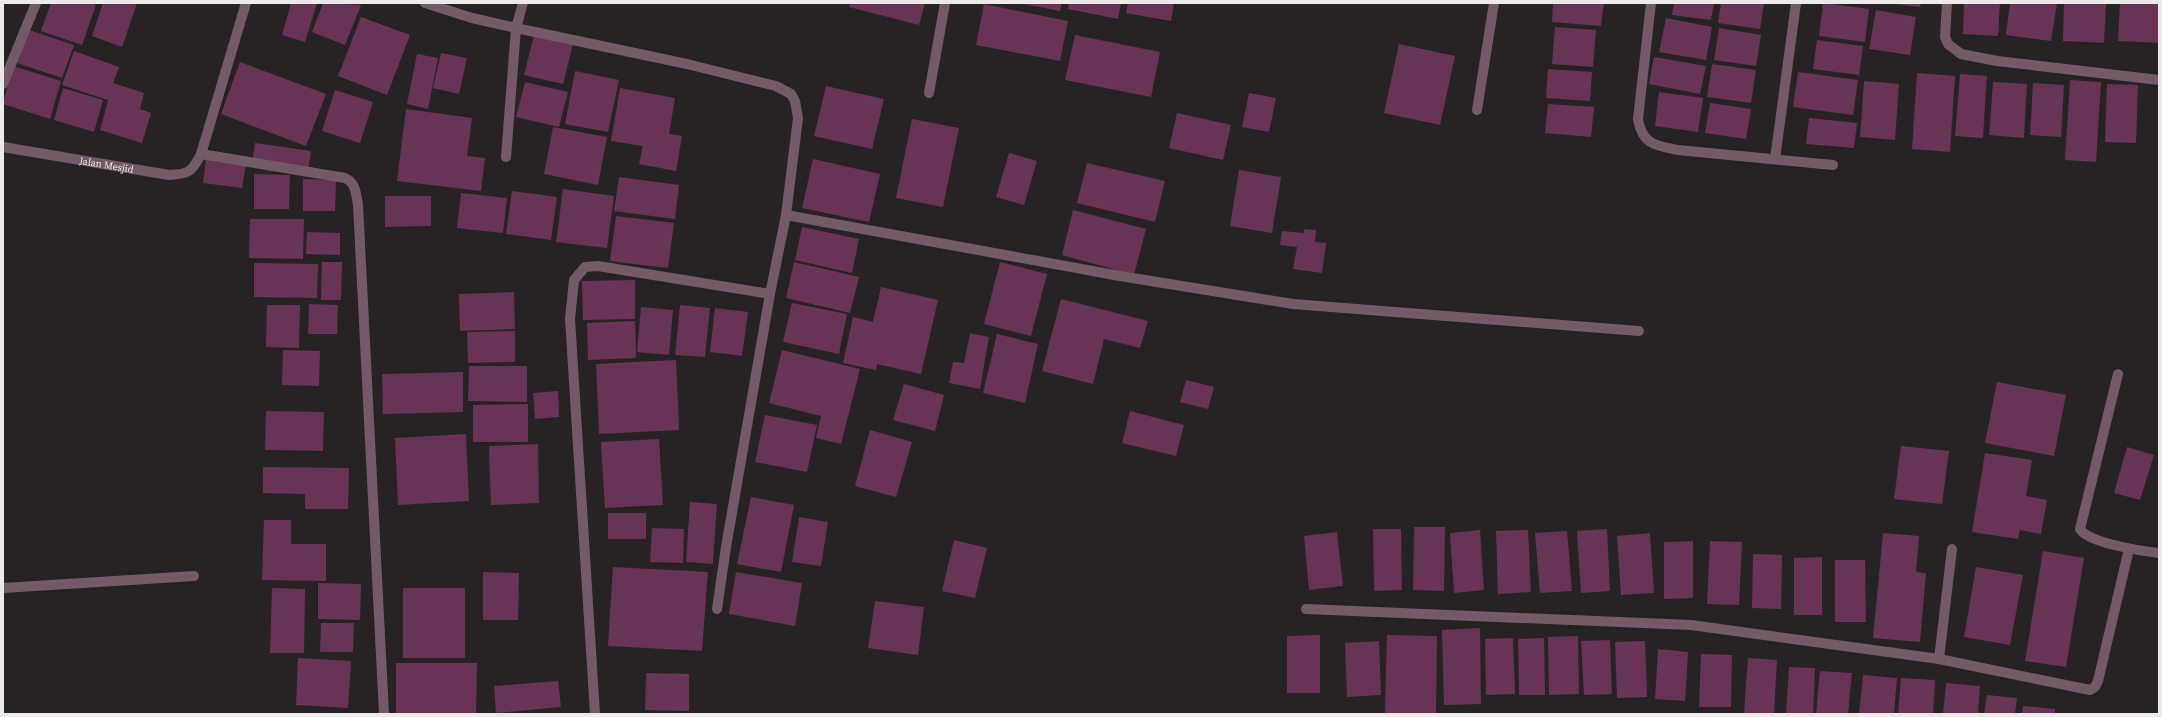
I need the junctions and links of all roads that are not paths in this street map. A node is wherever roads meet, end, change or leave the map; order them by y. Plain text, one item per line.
1 (36, 3) edge
2 (246, 3) edge
3 (425, 3) edge
4 (523, 3) edge
5 (945, 3) edge
6 (1494, 3) edge
7 (1651, 3) edge
8 (1796, 3) edge
9 (1947, 3) edge
10 (516, 28) junction
11 (2159, 80) edge
12 (3, 84) edge
13 (929, 94) dead end
14 (1478, 110) dead end
15 (3, 147) edge
16 (200, 154) junction
17 (506, 157) dead end
18 (1775, 159) junction
19 (1833, 165) dead end
20 (786, 215) junction
21 (770, 294) junction
22 (1639, 331) dead end
23 (2118, 374) dead end
24 (2129, 549) junction
25 (1952, 550) dead end
26 (2159, 553) edge
27 (194, 576) dead end
28 (3, 588) edge
29 (717, 609) dead end
30 (1306, 609) dead end
31 (1939, 659) junction
32 (384, 714) edge
33 (595, 714) edge

1 - 12 street
2 - 16 street
3 - 10 street
4 - 10 street
5 - 13 street
6 - 14 street
7 - 18 street
8 - 18 street
9 - 11 street
10 - 17 street
10 - 20 street
15 - 16 street, Jalan Mesjid
16 - 32 street
18 - 19 street
20 - 21 street
20 - 22 street
21 - 29 street
21 - 33 street
23 - 24 street
24 - 26 street
24 - 31 street
25 - 31 street
27 - 28 street
30 - 31 street

